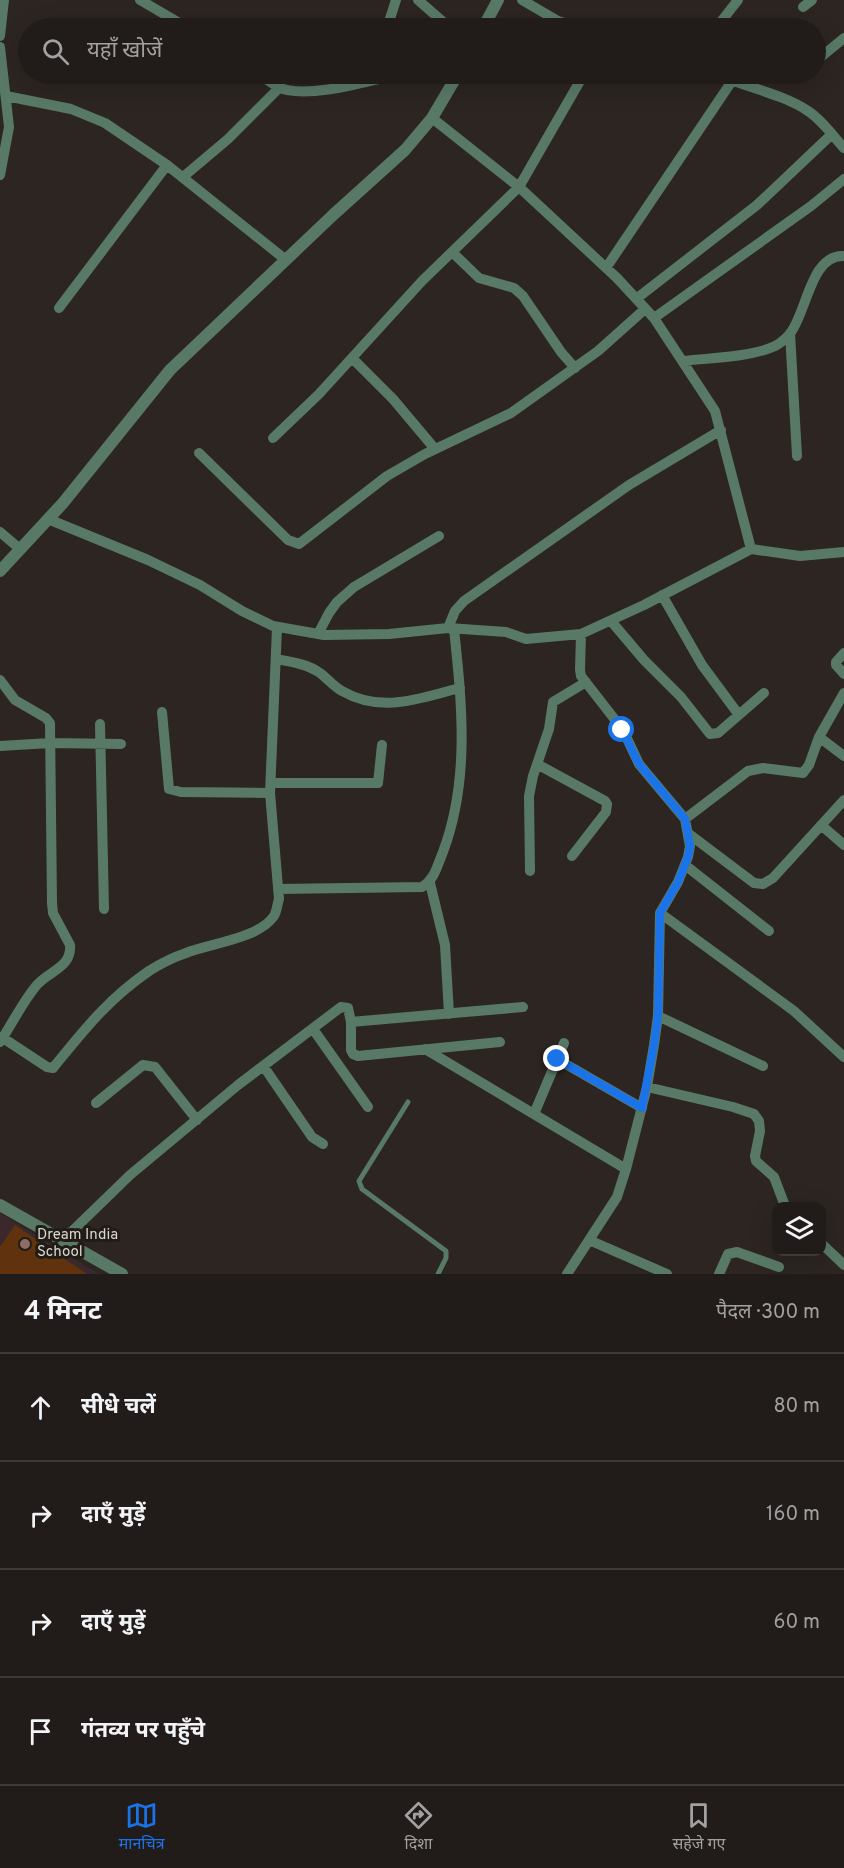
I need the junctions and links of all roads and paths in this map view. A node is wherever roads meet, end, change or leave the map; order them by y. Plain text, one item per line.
1 (4, 0) edge
2 (140, 0) edge
3 (396, 0) edge
4 (418, 0) edge
5 (498, 0) edge
6 (522, 0) edge
7 (738, 0) edge
8 (171, 18) edge
9 (390, 18) edge
10 (439, 18) edge
11 (488, 18) edge
12 (553, 18) edge
13 (724, 18) edge
14 (0, 36) edge
15 (844, 38) edge
16 (0, 47) edge
17 (826, 53) edge
18 (273, 84) edge
19 (345, 84) edge
20 (452, 84) edge
21 (578, 84) edge
22 (730, 84) edge
23 (741, 84) edge
24 (279, 88) junction
25 (6, 96) junction
26 (4, 108) edge
27 (432, 118) junction
28 (831, 135) junction
29 (844, 148) edge
30 (167, 165) junction
31 (0, 175) edge
32 (183, 177) junction
33 (844, 178) edge
34 (519, 187) junction
35 (453, 252) junction
36 (844, 256) edge
37 (286, 260) junction
38 (606, 268) junction
39 (636, 299) junction
40 (59, 308) dead end
41 (645, 309) junction
42 (654, 318) junction
43 (790, 333) junction
44 (352, 358) junction
45 (683, 361) junction
46 (575, 368) junction
47 (720, 430) junction
48 (273, 438) dead end
49 (435, 449) junction
50 (199, 453) dead end
51 (797, 456) dead end
52 (48, 519) junction
53 (0, 532) edge
54 (439, 537) dead end
55 (20, 549) junction
56 (751, 549) junction
57 (844, 552) edge
58 (0, 571) edge
59 (662, 595) junction
60 (611, 621) junction
61 (277, 628) junction
62 (451, 628) junction
63 (318, 634) junction
64 (580, 634) junction
65 (844, 653) edge
66 (276, 659) junction
67 (844, 674) edge
68 (0, 680) edge
69 (586, 682) junction
70 (460, 688) junction
71 (764, 693) dead end
72 (842, 699) edge
73 (162, 712) dead end
74 (739, 715) junction
75 (100, 724) dead end
76 (819, 736) junction
77 (50, 743) junction
78 (100, 744) junction
79 (121, 744) dead end
80 (382, 745) dead end
81 (0, 746) edge
82 (844, 756) edge
83 (537, 764) junction
84 (270, 788) junction
85 (844, 800) edge
86 (685, 819) junction
87 (821, 825) junction
88 (688, 834) junction
89 (844, 845) edge
90 (572, 856) dead end
91 (685, 865) junction
92 (530, 871) dead end
93 (430, 882) junction
94 (278, 889) junction
95 (104, 909) dead end
96 (660, 913) junction
97 (770, 931) dead end
98 (523, 1007) dead end
99 (449, 1014) junction
100 (658, 1016) junction
101 (351, 1022) junction
102 (313, 1029) junction
103 (2, 1040) edge
104 (500, 1042) dead end
105 (564, 1043) dead end
106 (425, 1049) junction
107 (844, 1057) edge
108 (557, 1059) junction
109 (763, 1066) dead end
110 (264, 1067) junction
111 (647, 1087) junction
112 (408, 1102) dead end
113 (96, 1103) dead end
114 (368, 1107) dead end
115 (642, 1108) junction
116 (534, 1114) junction
117 (197, 1120) junction
118 (324, 1144) dead end
119 (626, 1169) junction
120 (783, 1202) edge
121 (0, 1205) edge
122 (589, 1240) junction
123 (62, 1241) junction
124 (826, 1248) edge
125 (844, 1265) edge
126 (779, 1267) dead end
127 (122, 1274) edge
128 (438, 1274) edge
129 (567, 1274) edge
130 (668, 1274) edge
131 (719, 1274) edge

1 - 14 street
2 - 8 street
3 - 9 street
4 - 10 street
5 - 11 street
6 - 12 street
7 - 13 street
15 - 17 street
16 - 25 street
18 - 24 street
19 - 24 street
20 - 27 street
21 - 34 street
22 - 38 street
23 - 28 street
24 - 32 street
25 - 26 street
25 - 30 street
26 - 31 street
27 - 34 street
27 - 37 street
28 - 29 street
28 - 39 street
30 - 32 street
30 - 40 street
32 - 37 street
33 - 42 street
34 - 35 street
34 - 38 street
35 - 44 street
35 - 46 street
36 - 43 street
37 - 52 street
38 - 39 street
39 - 41 street
41 - 42 street
41 - 46 street
42 - 45 street
43 - 45 street
43 - 51 street
44 - 48 street
44 - 49 street
45 - 47 street
46 - 49 street
47 - 56 street
47 - 62 street
49 - 50 street
52 - 55 street
52 - 61 street
53 - 55 street
54 - 63 street
55 - 58 street
56 - 57 street
56 - 59 street
59 - 60 street
59 - 74 street
60 - 64 street
60 - 74 street
61 - 63 street
61 - 66 street
62 - 63 street
62 - 64 street
62 - 70 street
64 - 69 street
65 - 67 street
66 - 70 street
66 - 84 street
68 - 77 street
69 - 83 street
69 - 86 street
70 - 93 street
71 - 74 street
72 - 76 street
73 - 84 street
75 - 78 street
76 - 82 street
76 - 86 street
77 - 78 street
77 - 81 street
77 - 103 street
78 - 79 street
78 - 95 street
80 - 84 street
83 - 90 street
83 - 92 street
84 - 94 street
85 - 87 street
86 - 88 street
87 - 88 street
87 - 89 street
88 - 91 street
91 - 96 street
91 - 97 street
93 - 94 street
93 - 99 street
94 - 103 street
96 - 100 street
96 - 107 street
98 - 99 street
99 - 101 street
100 - 109 street
100 - 111 street
101 - 102 street
101 - 106 street
102 - 110 street
102 - 114 street
104 - 106 street
105 - 108 street
106 - 116 street
108 - 115 street
108 - 116 street
110 - 117 street
110 - 118 street
111 - 115 street
111 - 120 street
112 - 128 lane
113 - 117 street
115 - 119 street
116 - 119 street
117 - 123 street
119 - 122 street
121 - 123 street
122 - 129 street
122 - 130 street
123 - 127 street
124 - 125 street
126 - 131 street

